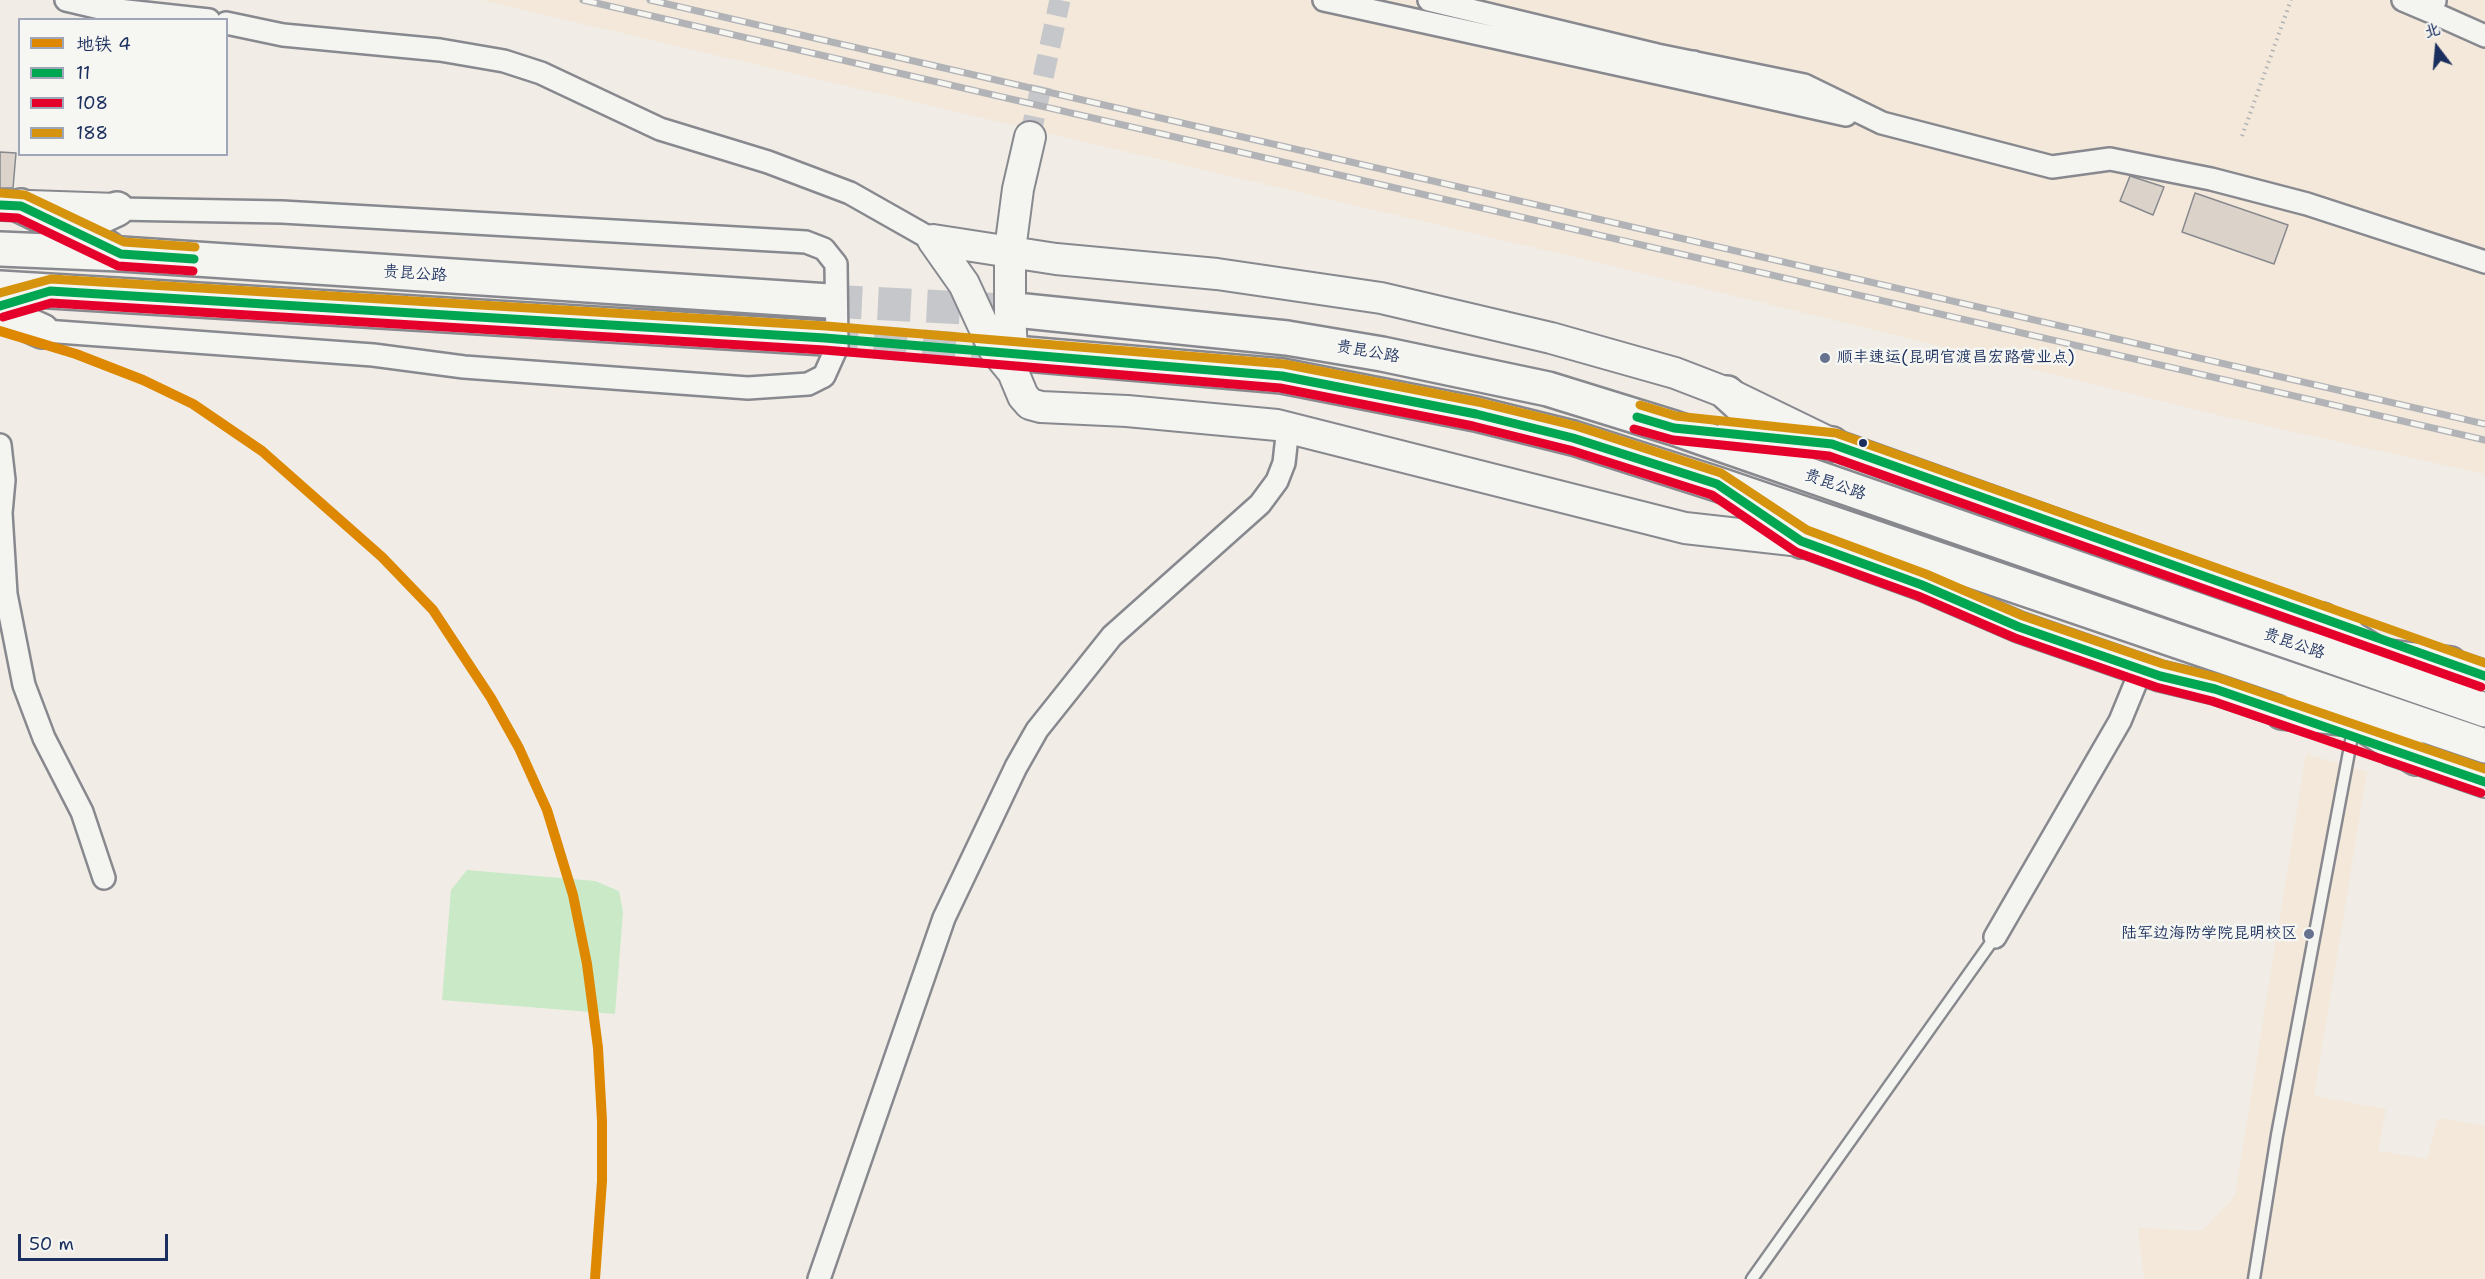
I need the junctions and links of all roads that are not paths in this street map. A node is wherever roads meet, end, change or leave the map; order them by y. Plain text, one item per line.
1 (66, 0) edge
2 (1324, 0) edge
3 (1429, 0) edge
4 (2403, 0) edge
5 (2432, 6) edge
6 (189, 18) edge
7 (228, 23) edge
8 (2485, 36) edge
9 (1691, 71) junction
10 (1030, 137) tunnel mouth
11 (10, 205) edge
12 (117, 209) junction
13 (71, 230) junction
14 (933, 240) junction
15 (13, 249) edge
16 (1010, 250) junction
17 (121, 254) junction
18 (2485, 262) edge
19 (0, 288) edge
20 (50, 291) junction
21 (829, 301) tunnel mouth
22 (0, 306) edge
23 (1025, 311) tunnel mouth
24 (0, 312) edge
25 (0, 328) edge
26 (42, 331) junction
27 (825, 338) tunnel mouth
28 (1020, 363) junction
29 (1727, 393) junction
30 (1288, 428) junction
31 (1674, 428) junction
32 (1778, 440) junction
33 (1832, 444) junction
34 (0, 445) edge
35 (1717, 484) junction
36 (1834, 485) junction
37 (0, 513) edge
38 (1801, 541) junction
39 (2322, 620) joint
40 (2380, 657) junction
41 (2141, 670) junction
42 (2485, 676) edge
43 (2445, 679) junction
44 (2485, 710) edge
45 (2283, 712) joint
46 (2357, 720) junction
47 (2485, 746) edge
48 (2416, 758) joint
49 (2485, 782) edge
50 (104, 878) dead end
51 (1995, 937) joint
52 (819, 1279) edge
53 (1752, 1279) edge
54 (2254, 1279) edge

1 - 6 street
2 - 9 street
3 - 9 street
4 - 5 street
5 - 8 street
7 - 14 street
9 - 18 street
10 - 16 street
11 - 12 street
11 - 13 highway
12 - 13 highway
12 - 26 street
13 - 15 highway
13 - 17 highway
14 - 16 street
14 - 28 street
15 - 17 highway, 贵昆公路
16 - 28 street
16 - 29 street
17 - 21 highway, 贵昆公路
19 - 20 highway
20 - 22 highway
20 - 27 highway
23 - 31 highway, 贵昆公路
24 - 26 highway
25 - 26 street
28 - 30 street
28 - 35 highway
29 - 32 highway
29 - 33 street
30 - 38 street
30 - 52 street
31 - 32 highway
31 - 36 highway, 贵昆公路
32 - 33 highway
32 - 36 highway
33 - 39 street
34 - 37 street
35 - 38 highway
35 - 46 highway
36 - 40 highway, 贵昆公路
37 - 50 street
38 - 41 street
39 - 40 highway
40 - 43 highway, 贵昆公路
40 - 46 street
41 - 45 street
41 - 51 street
42 - 43 street
43 - 44 highway, 贵昆公路
45 - 46 highway
46 - 47 highway
46 - 48 highway
46 - 54 lane
48 - 49 street
51 - 53 lane

